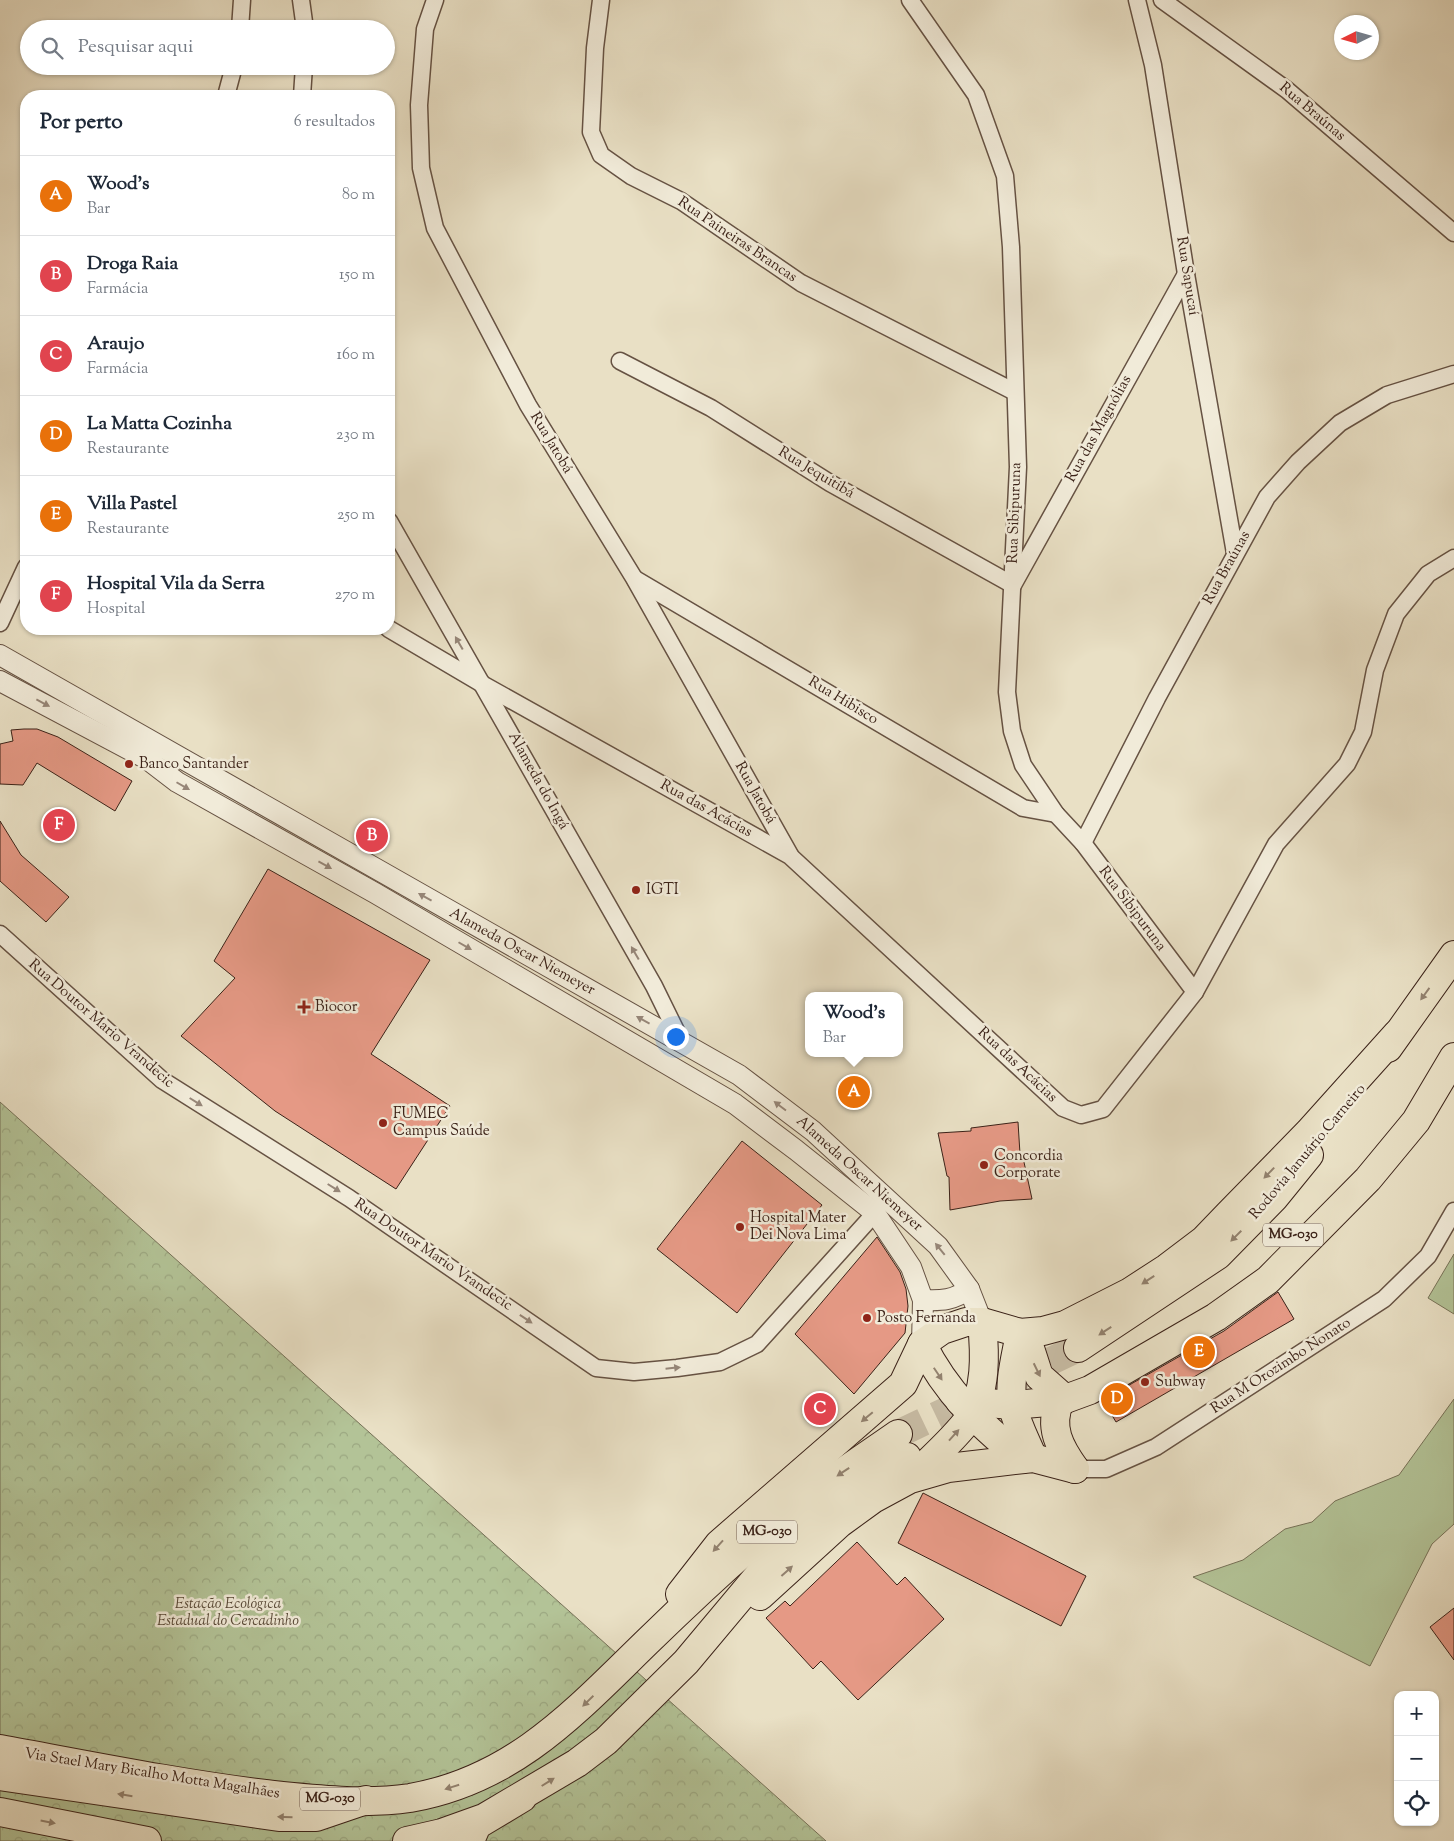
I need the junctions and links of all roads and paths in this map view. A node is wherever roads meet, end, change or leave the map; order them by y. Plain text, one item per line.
1 (242, 0) edge
2 (301, 0) edge
3 (435, 0) edge
4 (601, 0) edge
5 (910, 0) edge
6 (1137, 0) edge
7 (1162, 0) edge
8 (241, 20) edge
9 (304, 20) edge
10 (232, 75) edge
11 (303, 75) edge
12 (228, 90) edge
13 (302, 90) edge
14 (1454, 233) edge
15 (1186, 274) junction
16 (620, 361) dead end
17 (1454, 374) edge
18 (1015, 392) junction
19 (395, 531) edge
20 (1235, 553) junction
21 (1454, 558) edge
22 (634, 578) junction
23 (20, 579) edge
24 (1012, 585) junction
25 (0, 623) edge
26 (395, 632) edge
27 (0, 655) edge
28 (0, 681) edge
29 (484, 685) junction
30 (255, 800) junction
31 (1056, 814) junction
32 (240, 817) junction
33 (1083, 843) junction
34 (790, 856) junction
35 (0, 934) edge
36 (1454, 955) edge
37 (1195, 992) junction
38 (1397, 1034) junction
39 (1454, 1039) edge
40 (682, 1043) junction
41 (1454, 1056) edge
42 (1454, 1211) edge
43 (875, 1213) junction
44 (969, 1289) junction
45 (924, 1300) junction
46 (982, 1322) junction
47 (1020, 1333) junction
48 (922, 1344) junction
49 (1078, 1348) tunnel mouth
50 (1086, 1380) dead end
51 (1062, 1400) junction
52 (969, 1405) junction
53 (1013, 1405) junction
54 (1054, 1428) junction
55 (905, 1457) junction
56 (1027, 1459) junction
57 (1075, 1469) junction
58 (647, 1642) junction
59 (0, 1749) edge
60 (0, 1776) edge
61 (522, 1798) junction
62 (366, 1800) junction
63 (0, 1812) edge
64 (147, 1841) edge
65 (407, 1841) edge
66 (470, 1841) edge

1 - 8 street
2 - 9 street
3 - 22 street, Rua Jatobá
4 - 18 street, Rua Paineiras Brancas
5 - 18 street, Rua Sibipuruna
6 - 15 street, Rua Sapucaí
7 - 14 street, Rua Braúnas
10 - 12 street
11 - 13 street
15 - 20 street, Rua Sapucaí
15 - 24 street, Rua das Magnólias
16 - 24 street, Rua Jequitibá
17 - 20 street, Rua Braúnas
18 - 24 street, Rua Sibipuruna
29 -> 19 street, Alameda do Ingá
20 - 33 street, Rua Braúnas
21 - 37 street, Rua das Acácias
22 - 31 street, Rua Hibisco
22 - 34 street, Rua Jatobá
23 - 25 street
24 - 31 street, Rua Sibipuruna
26 - 29 street, Rua das Acácias
27 - 30 street, Alameda Oscar Niemeyer
28 -> 32 street, Alameda Oscar Niemeyer
29 - 34 street, Rua das Acácias
40 -> 29 street, Alameda do Ingá
30 - 32 street
40 -> 30 street, Alameda Oscar Niemeyer
31 - 33 street, Rua Sibipuruna
32 -> 43 street, Alameda Oscar Niemeyer
33 - 37 street, Rua Sibipuruna
34 - 37 street, Rua das Acácias
35 -> 43 street, Rua Doutor Mario Vrandecic
36 -> 38 highway, Rodovia Januário Carneiro / MG-030
38 -> 47 highway
38 -> 49 highway, Rodovia Januário Carneiro / MG-030
39 - 50 highway, MG-030
44 -> 40 street, Alameda Oscar Niemeyer
41 - 51 highway
42 - 57 street, Rua M Orozimbo Nonato
43 - 45 street, Alameda Oscar Niemeyer
44 - 45 street
44 - 46 street, Alameda Oscar Niemeyer
45 - 48 street, Alameda Oscar Niemeyer
46 - 47 highway
46 - 48 highway
46 - 52 highway
47 -> 51 highway
47 - 53 highway
48 -> 52 highway
48 -> 58 highway
51 - 53 highway
51 - 54 highway
52 - 53 highway
55 -> 52 highway
52 - 56 highway
53 - 56 highway
54 - 56 highway
54 - 57 highway
55 - 56 highway
55 -> 58 highway, MG-030
61 -> 55 highway
56 - 57 highway
58 -> 62 highway, Via Stael Mary Bicalho Motta Magalhães / MG-030
59 - 62 highway, Via Stael Mary Bicalho Motta Magalhães / MG-030
62 -> 60 highway
61 - 65 highway
61 - 66 highway
63 -> 64 highway

